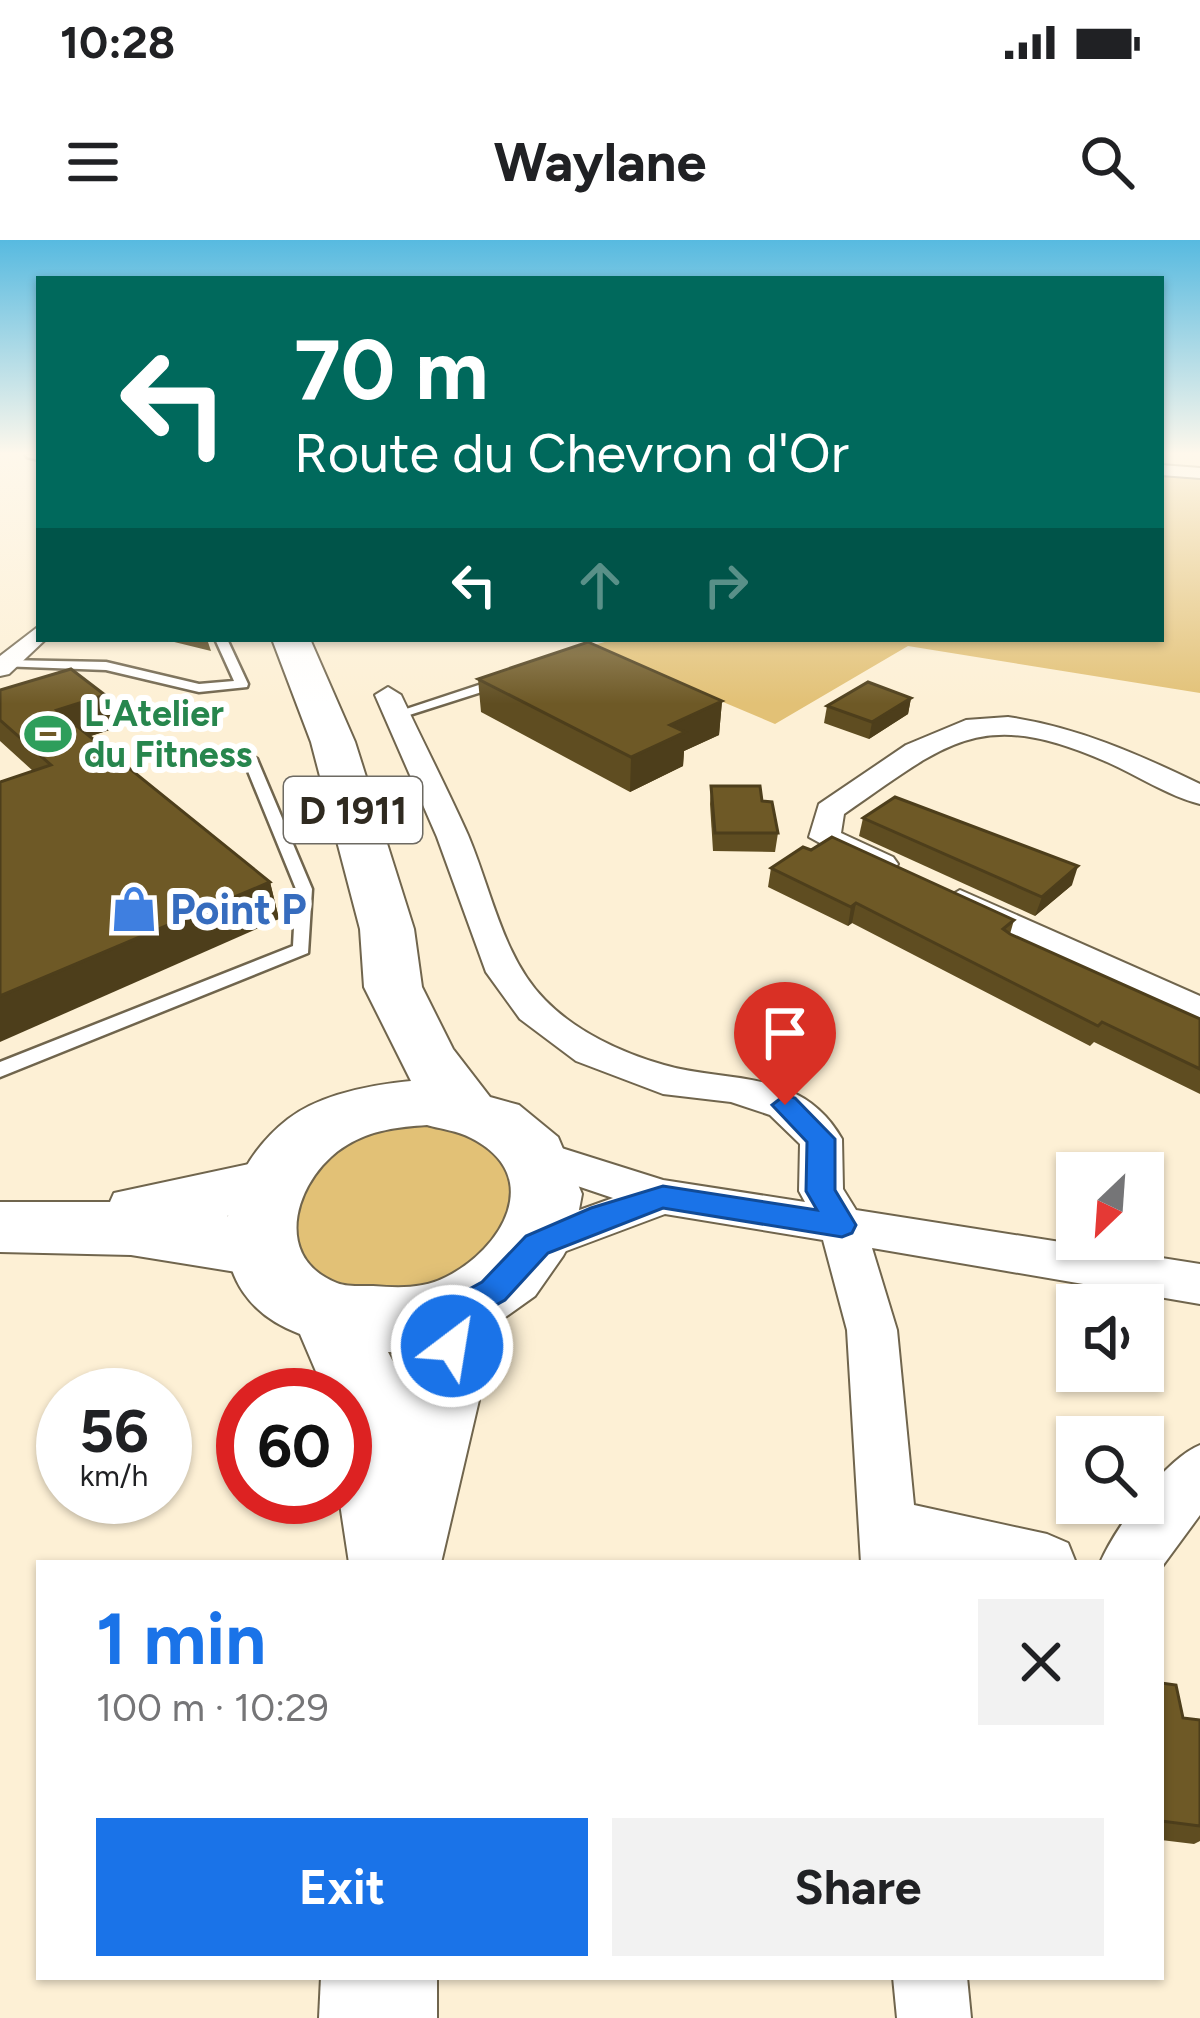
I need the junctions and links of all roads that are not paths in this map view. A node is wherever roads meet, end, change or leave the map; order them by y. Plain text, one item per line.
1 (36, 636) edge
2 (222, 642) edge
3 (292, 642) edge
4 (3, 667) edge
5 (515, 677) edge
6 (393, 705) joint
7 (250, 759) dead end
8 (1200, 795) edge
9 (393, 986) junction
10 (1200, 1012) edge
11 (0, 1070) edge
12 (464, 1107) junction
13 (352, 1115) junction
14 (536, 1156) junction
15 (663, 1197) junction
16 (264, 1217) junction
17 (842, 1225) junction
18 (0, 1227) edge
19 (537, 1244) junction
20 (1200, 1284) edge
21 (462, 1308) junction
22 (329, 1314) junction
23 (1200, 1471) edge
24 (888, 1545) edge
25 (394, 1560) edge
26 (395, 1560) edge
27 (1020, 1560) edge
28 (1131, 1560) edge
29 (380, 1980) edge
30 (930, 1980) edge
31 (378, 2018) edge
32 (934, 2018) edge

1 - 4 street
2 - 4 lane
3 - 9 main road, D 1911
5 - 6 lane
6 - 17 street
7 - 11 lane
8 - 10 street
9 - 12 main road, D 1911
9 - 13 main road, D 1911
12 - 13 main road
12 - 14 main road
13 - 16 main road
14 - 15 street
14 - 19 main road
15 - 17 street
15 - 19 street
16 - 18 main road
16 - 22 main road
17 - 20 street
17 - 24 street
19 - 21 main road
21 - 22 main road
21 - 26 main road
22 - 25 main road
23 - 28 street
24 - 27 street
29 - 31 main road
30 - 32 street

